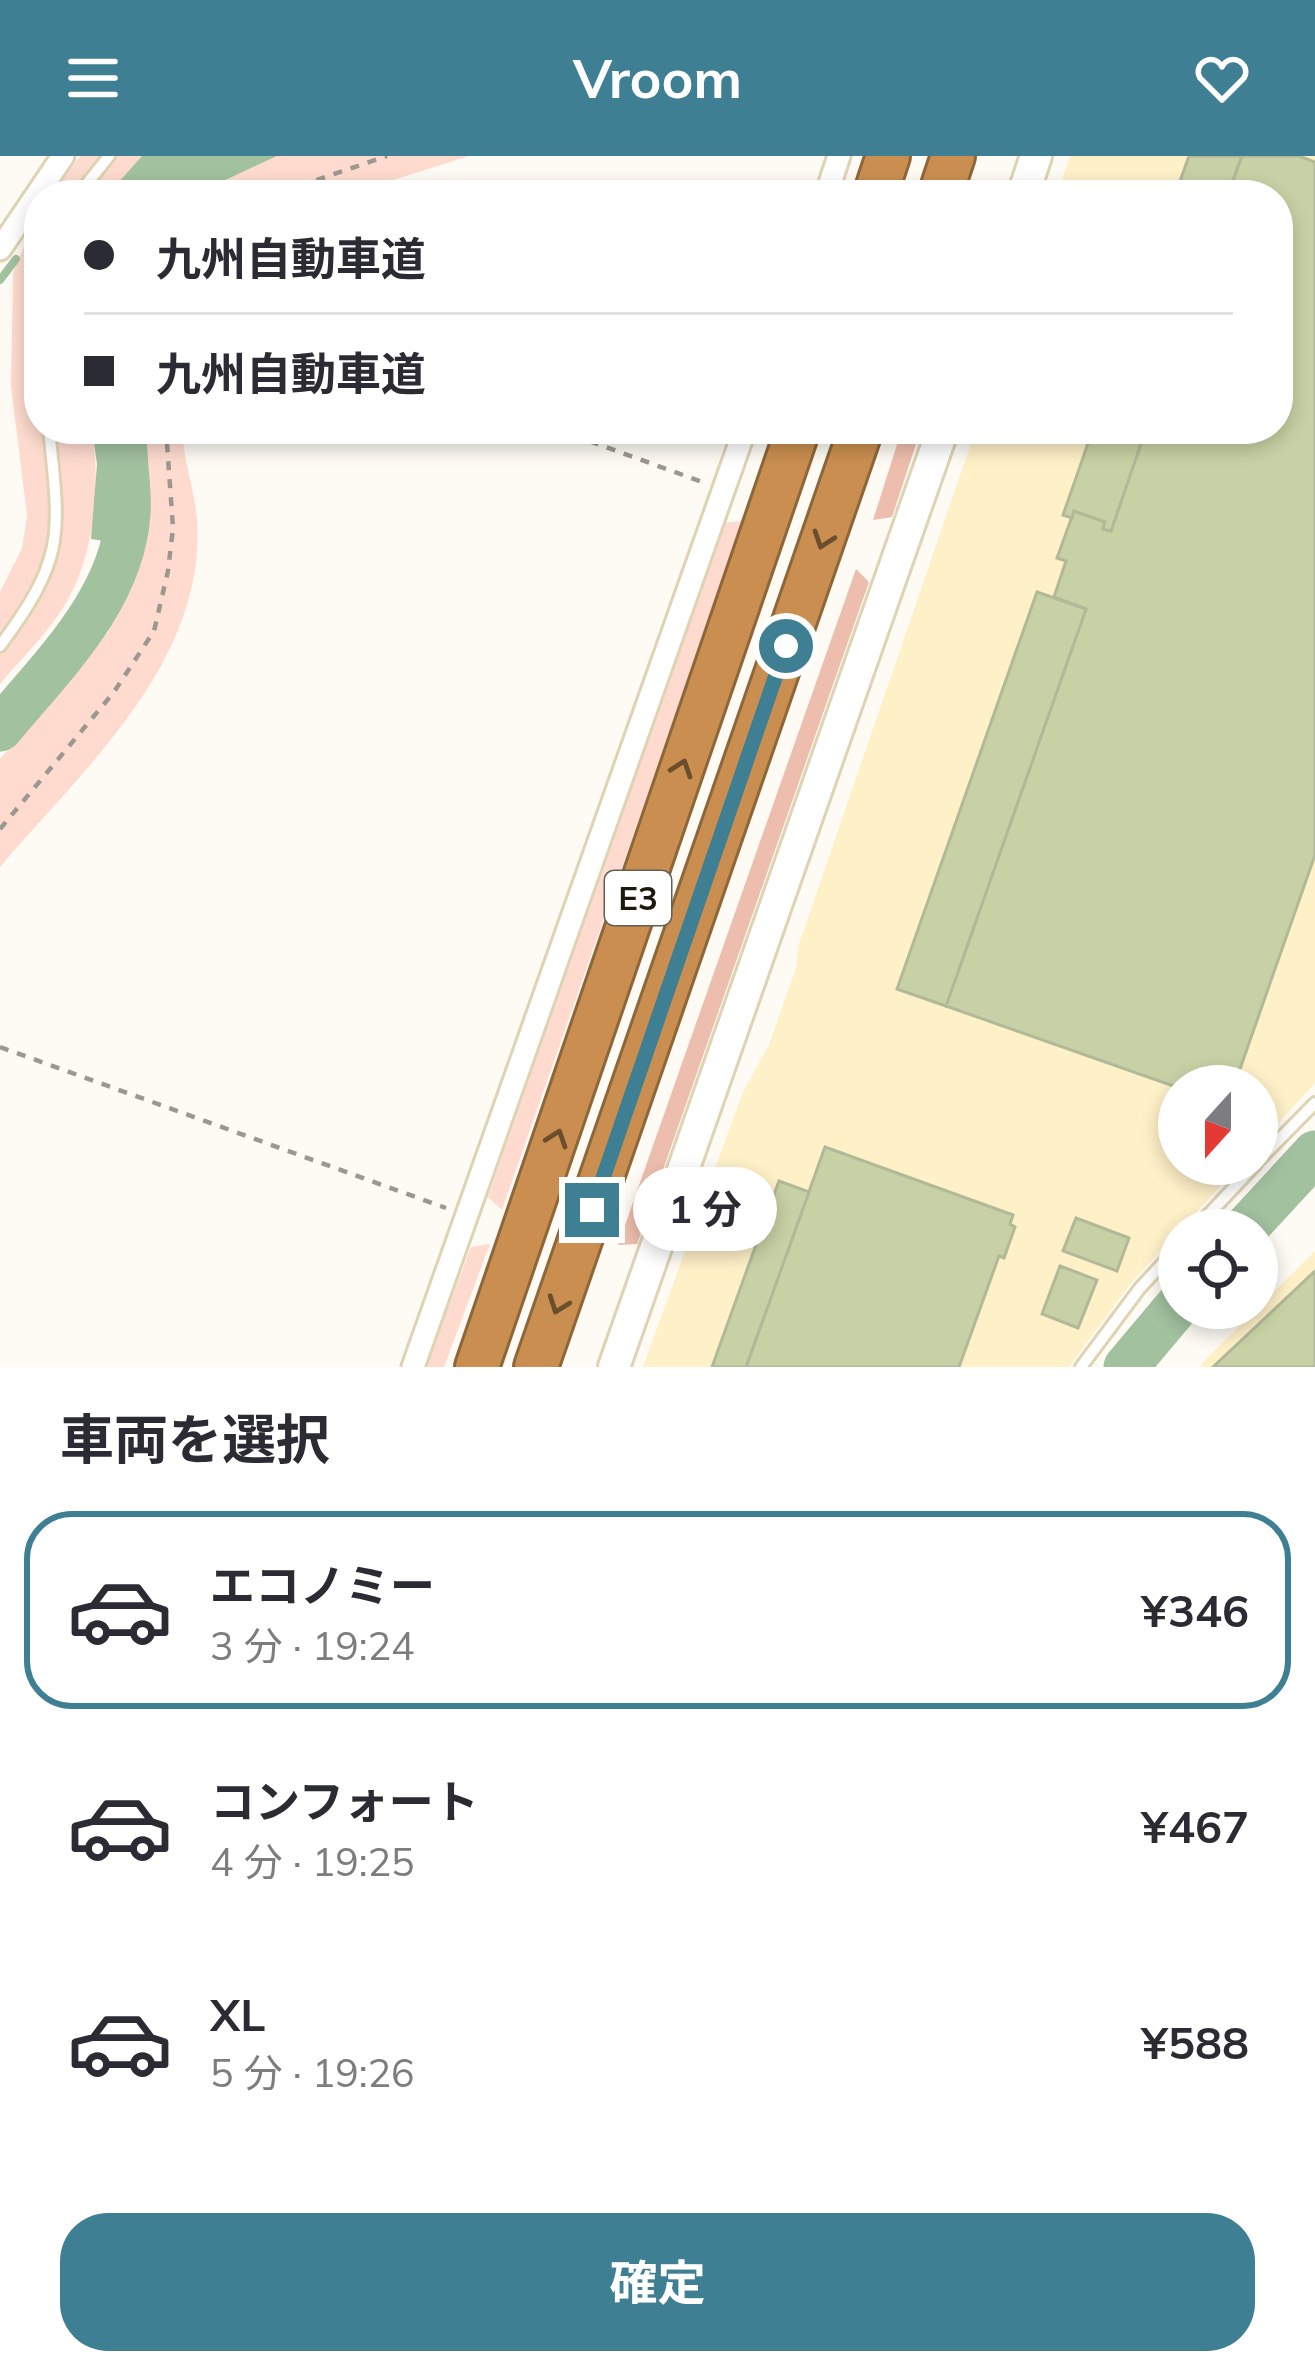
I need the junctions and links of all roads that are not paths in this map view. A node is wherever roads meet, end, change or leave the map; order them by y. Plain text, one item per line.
1 (109, 156) edge
2 (90, 180) edge
3 (24, 214) edge
4 (0, 249) edge
5 (51, 444) edge
6 (741, 444) edge
7 (793, 444) edge
8 (856, 444) edge
9 (938, 444) edge
10 (0, 646) edge
11 (1315, 1103) edge
12 (1278, 1141) edge
13 (1236, 1185) edge
14 (1213, 1209) edge
15 (1158, 1269) edge
16 (413, 1367) edge
17 (477, 1367) edge
18 (536, 1367) edge
19 (614, 1367) edge
20 (1081, 1367) edge

1 - 2 lane
3 - 4 street
5 - 10 lane
6 - 16 street
17 -> 7 highway, E3
8 -> 18 highway, E3
9 - 19 street
11 - 12 lane
13 - 14 lane
15 - 20 lane

